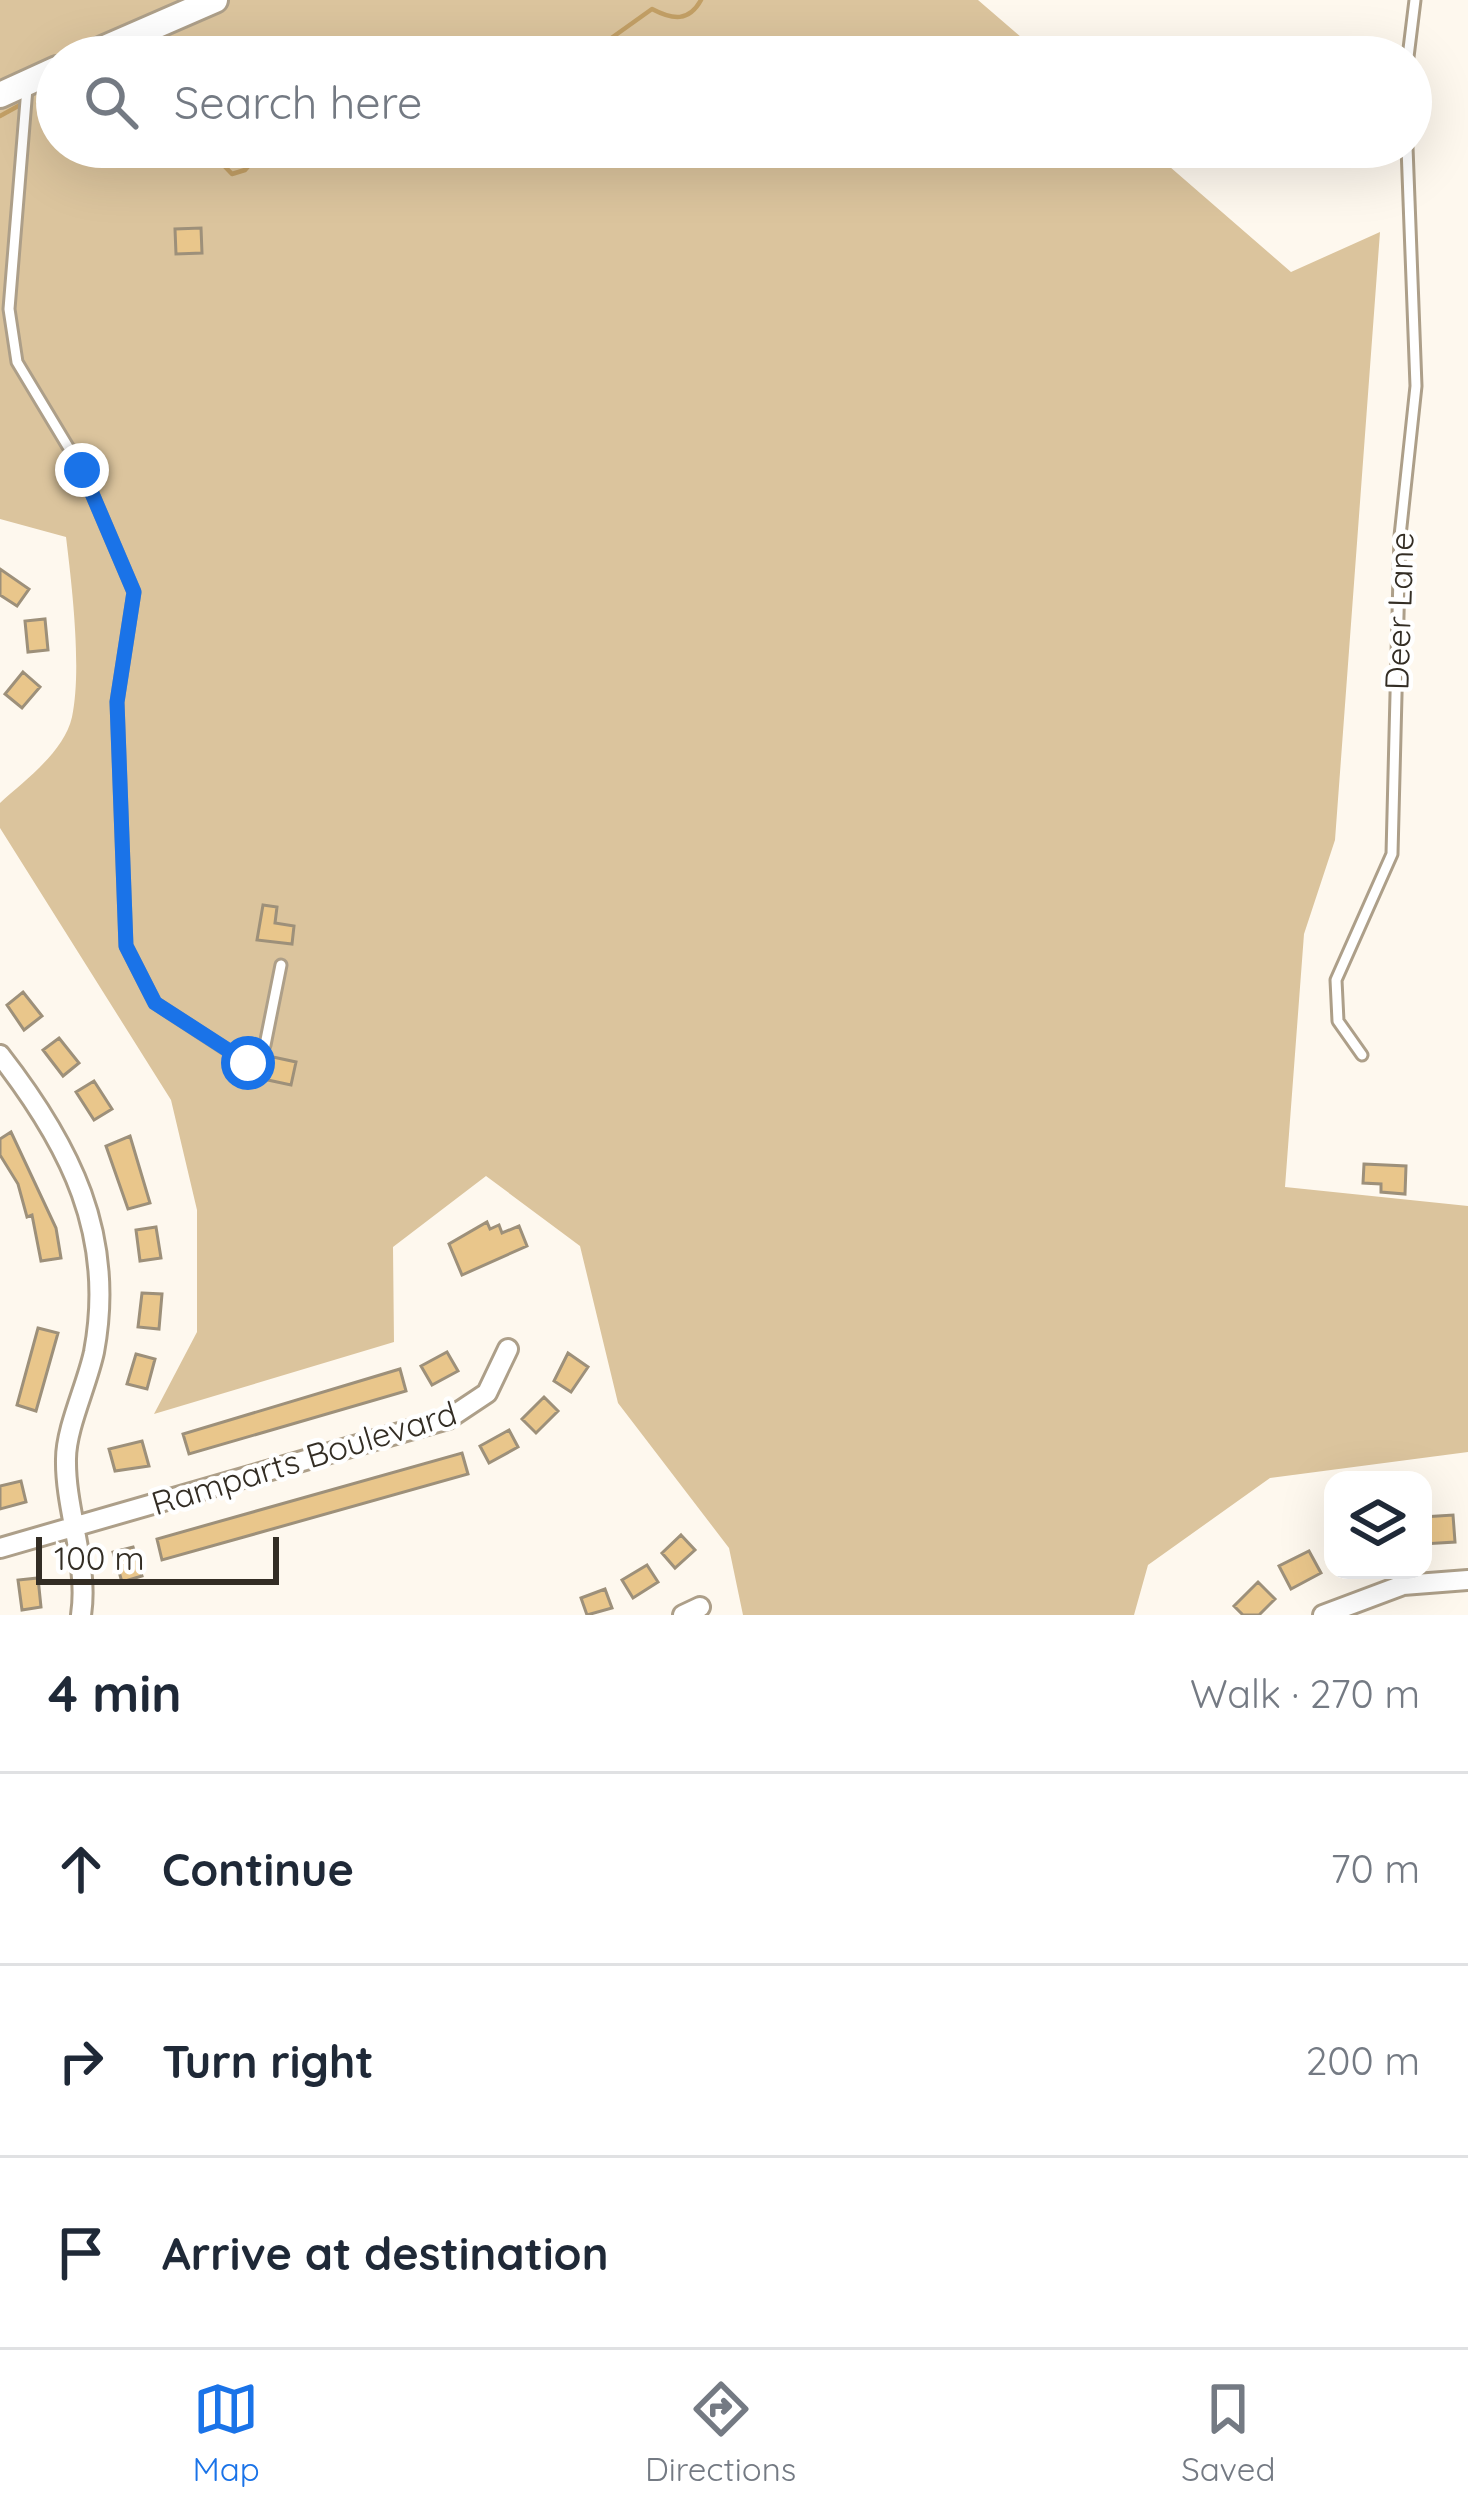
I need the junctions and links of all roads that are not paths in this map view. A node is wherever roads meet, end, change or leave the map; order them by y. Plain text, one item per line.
1 (215, 0) edge
2 (1415, 0) edge
3 (132, 36) edge
4 (1411, 36) edge
5 (36, 78) edge
6 (27, 82) junction
7 (0, 95) edge
8 (1407, 168) edge
9 (281, 965) dead end
10 (0, 1055) edge
11 (1362, 1055) dead end
12 (508, 1349) dead end
13 (71, 1526) junction
14 (0, 1549) edge
15 (1468, 1580) edge
16 (81, 1615) edge
17 (1324, 1615) edge

1 - 3 street
2 - 4 lane
5 - 6 street
6 - 7 street
6 - 9 lane
8 - 11 lane, Deer Lane
10 - 13 street
12 - 13 street, Ramparts Boulevard
13 - 14 street, Ramparts Boulevard
13 - 16 street
15 - 17 street

